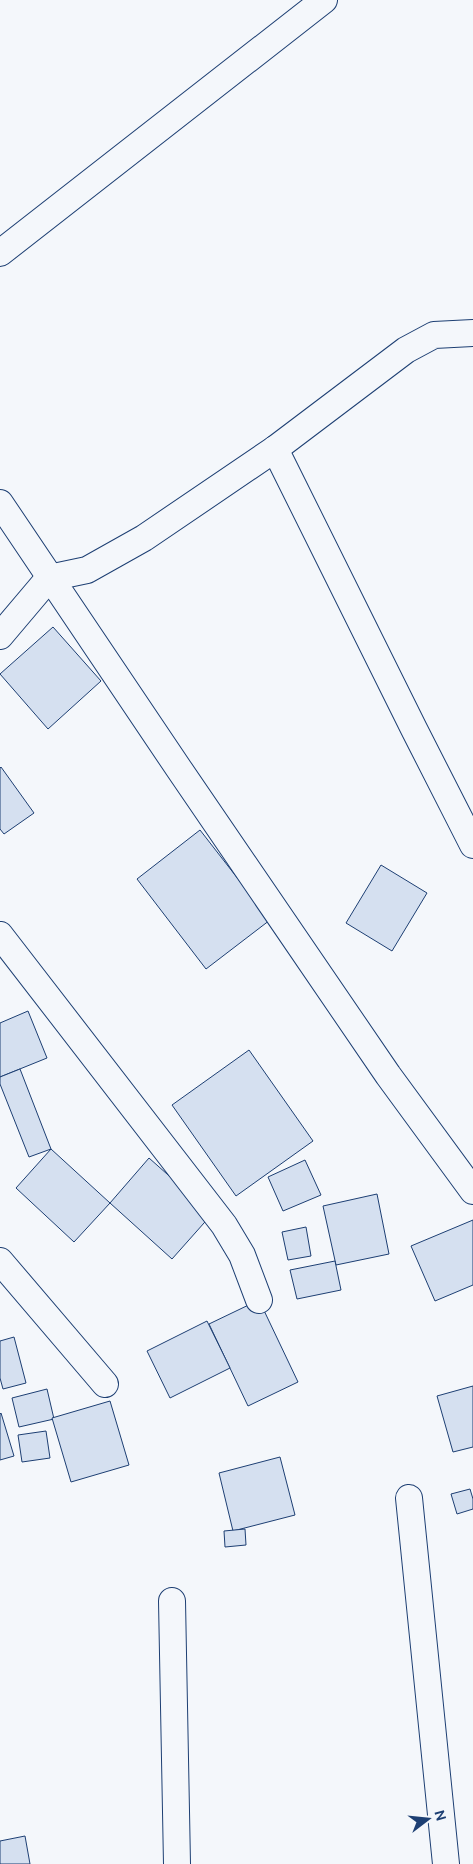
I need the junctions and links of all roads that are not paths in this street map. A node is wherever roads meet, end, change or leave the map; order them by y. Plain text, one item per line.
1 (324, 0) edge
2 (0, 253) edge
3 (473, 333) edge
4 (276, 449) junction
5 (0, 503) edge
6 (49, 578) junction
7 (0, 636) edge
8 (473, 845) edge
9 (0, 935) edge
10 (473, 1191) edge
11 (0, 1261) edge
12 (259, 1300) dead end
13 (105, 1384) dead end
14 (408, 1498) dead end
15 (172, 1601) dead end
16 (176, 1864) edge
17 (446, 1864) edge

1 - 2 street
3 - 4 street
4 - 6 street
4 - 8 street
5 - 6 street
6 - 7 street
6 - 10 street
9 - 12 street
11 - 13 street
14 - 17 street
15 - 16 street

